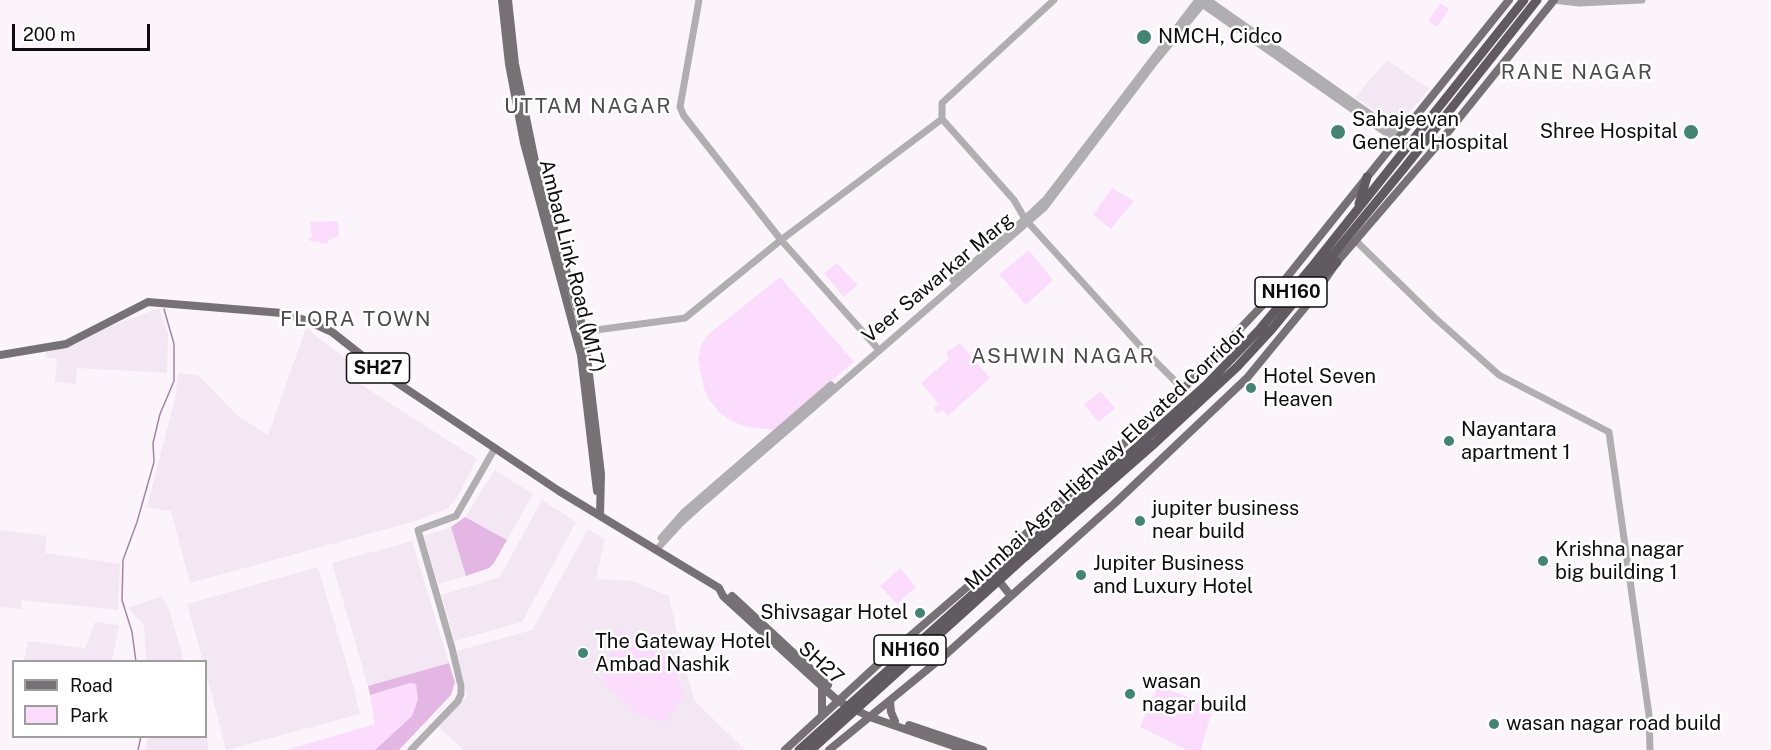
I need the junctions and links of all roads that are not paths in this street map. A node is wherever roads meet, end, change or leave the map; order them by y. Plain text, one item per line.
1 (502, 0) edge
2 (508, 0) edge
3 (699, 0) edge
4 (1054, 0) edge
5 (1509, 0) edge
6 (1524, 0) edge
7 (1554, 0) edge
8 (1642, 0) edge
9 (1201, 1) edge
10 (1536, 1) edge
11 (942, 119) junction
12 (526, 138) junction
13 (1398, 138) junction
14 (1367, 177) junction
15 (1358, 209) junction
16 (1027, 221) junction
17 (782, 240) junction
18 (1356, 241) junction
19 (1337, 262) junction
20 (1303, 292) junction
21 (579, 332) junction
22 (877, 348) junction
23 (0, 355) edge
24 (1183, 389) junction
25 (495, 448) junction
26 (600, 514) junction
27 (655, 548) junction
28 (989, 568) junction
29 (719, 588) junction
30 (1011, 596) junction
31 (822, 687) junction
32 (840, 699) junction
33 (890, 701) junction
34 (872, 715) junction
35 (821, 716) junction
36 (895, 721) junction
37 (950, 745) edge
38 (411, 750) edge
39 (785, 750) edge
40 (799, 750) edge
41 (811, 750) edge
42 (829, 750) edge
43 (965, 750) edge
44 (983, 750) edge
45 (1650, 750) edge

1 - 12 main road, Ambad Link Road (M17)
2 - 12 main road, Ambad Link Road (M17)
3 - 17 street
4 - 11 street
5 - 13 main road
6 - 15 highway, Mumbai Agra Highway Elevated Corridor / NH160
7 - 8 street
7 - 18 main road
9 - 13 street
9 - 16 street, Veer Sawarkar Marg
10 - 20 highway, Mumbai Agra Highway Elevated Corridor / NH160
11 - 16 street
11 - 17 street
12 - 21 main road, Ambad Link Road (M17)
13 - 14 main road
14 - 15 highway
14 - 24 main road
15 - 40 highway, Mumbai Agra Highway Elevated Corridor / NH160, bridge
16 - 22 street, Veer Sawarkar Marg
16 - 24 street
17 - 21 street
17 - 22 street
18 - 19 main road
18 - 45 street
19 - 20 highway
19 - 30 main road
20 - 41 highway, Mumbai Agra Highway Elevated Corridor / NH160, bridge
21 - 26 main road, Ambad Link Road (M17)
22 - 27 street, Veer Sawarkar Marg
23 - 25 main road, SH27 / SH27
24 - 28 main road
25 - 26 main road, SH27 / SH27
25 - 38 street
26 - 27 main road, SH27 / SH27
27 - 29 main road, SH27 / SH27
28 - 30 main road
28 - 32 main road
29 - 31 main road, SH27 / SH27
29 - 32 main road
30 - 33 main road
31 - 32 main road, SH27 / SH27
31 - 35 main road
32 - 34 main road, SH27 / SH27
32 - 35 main road
33 - 34 main road
33 - 36 main road
34 - 36 main road
34 - 37 main road, SH27
34 - 42 main road
35 - 39 main road
36 - 37 main road
37 - 43 main road, SH27
37 - 44 main road

